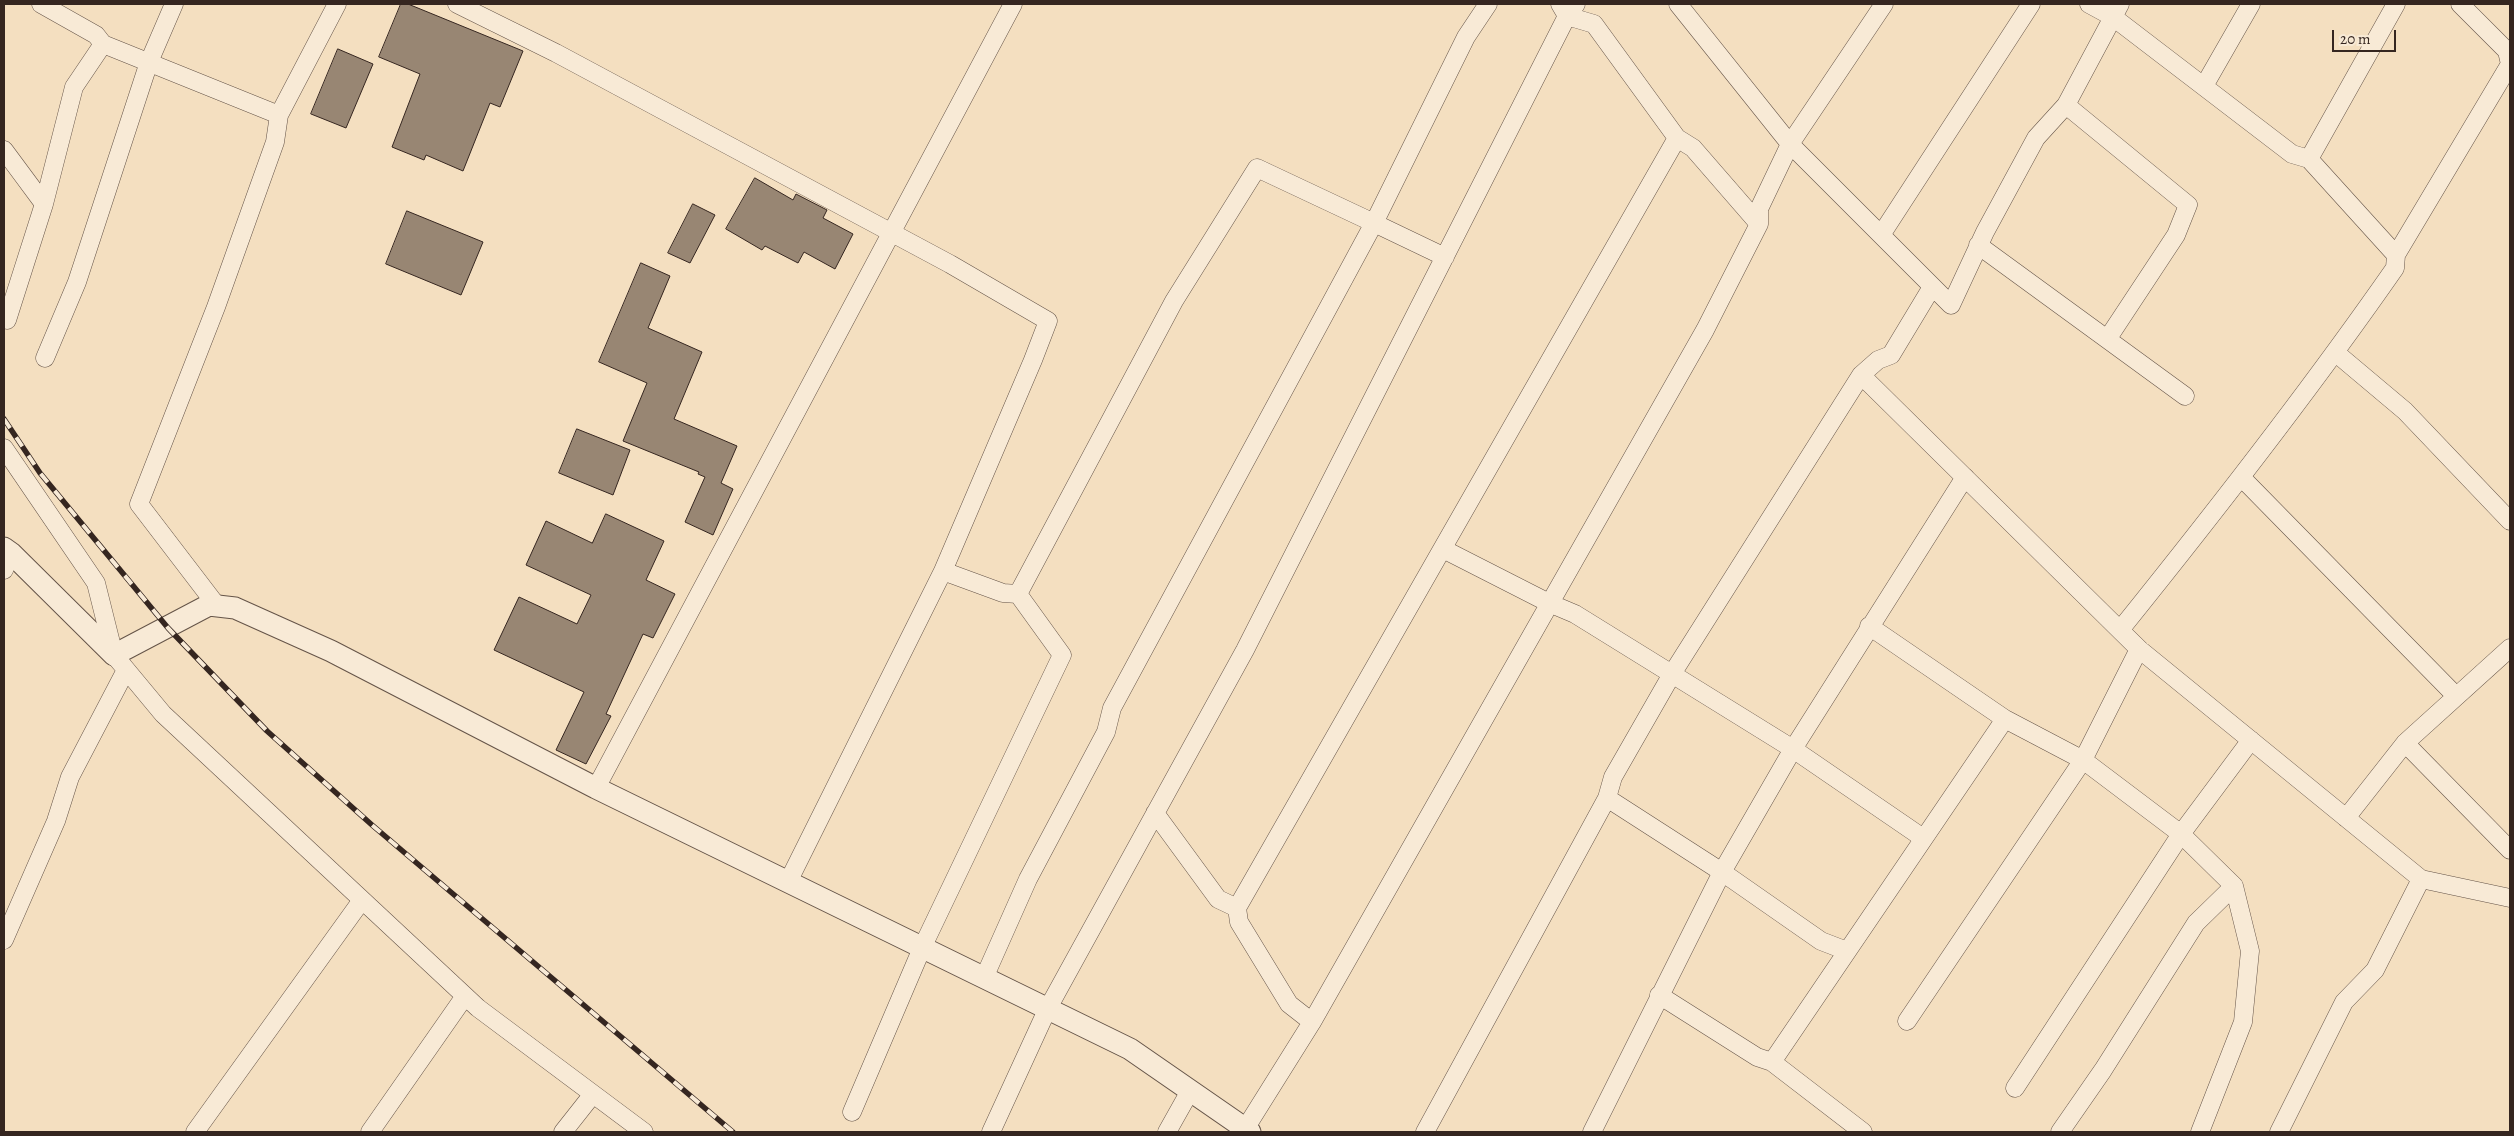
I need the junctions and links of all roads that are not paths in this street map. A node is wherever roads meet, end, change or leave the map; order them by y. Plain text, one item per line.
1 (41, 4) edge
2 (174, 4) edge
3 (337, 4) edge
4 (457, 4) edge
5 (1013, 4) edge
6 (1488, 4) edge
7 (1678, 4) edge
8 (1884, 4) edge
9 (2031, 4) edge
10 (2089, 4) edge
11 (2251, 4) edge
12 (2396, 4) edge
13 (2460, 4) edge
14 (1568, 8) edge
15 (2116, 11) edge
16 (103, 44) junction
17 (149, 62) junction
18 (2204, 86) junction
19 (2066, 105) junction
20 (279, 115) junction
21 (1677, 138) junction
22 (1790, 144) junction
23 (4, 150) edge
24 (2309, 159) junction
25 (44, 204) junction
26 (1374, 223) junction
27 (1759, 224) junction
28 (891, 233) junction
29 (1881, 236) junction
30 (1978, 245) junction
31 (2396, 255) junction
32 (1445, 257) junction
33 (1932, 287) junction
34 (7, 320) dead end
35 (2108, 338) junction
36 (2336, 353) junction
37 (44, 358) dead end
38 (1861, 375) junction
39 (2184, 396) dead end
40 (4, 448) edge
41 (1965, 477) junction
42 (2242, 478) junction
43 (2510, 522) edge
44 (1443, 549) junction
45 (6, 557) edge
46 (943, 571) junction
47 (1018, 594) junction
48 (1549, 603) junction
49 (217, 606) junction
50 (1869, 626) junction
51 (2120, 630) junction
52 (2510, 648) edge
53 (2139, 649) junction
54 (120, 663) junction
55 (1672, 674) junction
56 (2456, 696) junction
57 (2005, 719) junction
58 (2251, 740) junction
59 (2405, 743) junction
60 (1793, 749) junction
61 (2083, 760) junction
62 (596, 788) junction
63 (1607, 798) junction
64 (1155, 813) junction
65 (2346, 818) junction
66 (2181, 834) junction
67 (1923, 838) junction
68 (2510, 850) edge
69 (1722, 872) junction
70 (2421, 879) junction
71 (788, 882) junction
72 (2234, 886) junction
73 (2510, 898) edge
74 (362, 900) junction
75 (1237, 908) junction
76 (4, 940) edge
77 (922, 948) junction
78 (1847, 951) junction
79 (984, 978) junction
80 (1659, 995) junction
81 (465, 996) junction
82 (1047, 1010) junction
83 (1907, 1021) dead end
84 (1312, 1022) junction
85 (1772, 1062) junction
86 (2014, 1088) dead end
87 (1190, 1091) junction
88 (593, 1094) junction
89 (852, 1112) dead end
90 (1247, 1130) edge
91 (1595, 1131) edge
92 (195, 1132) edge
93 (370, 1132) edge
94 (563, 1132) edge
95 (644, 1132) edge
96 (991, 1132) edge
97 (1167, 1132) edge
98 (1425, 1132) edge
99 (1863, 1132) edge
100 (2060, 1132) edge
101 (2200, 1132) edge
102 (2279, 1132) edge

1 - 16 street
2 - 17 street
3 - 20 street
4 - 28 street
5 - 28 street
6 - 26 street
7 - 22 street
8 - 22 street
9 - 29 street
10 - 15 street
11 - 18 street
12 - 24 street
13 - 31 street
14 - 21 street
14 - 32 street
15 - 18 street
15 - 19 street
16 - 17 street
16 - 25 street
17 - 20 street
17 - 37 street
18 - 24 street
19 - 30 street
19 - 35 street
20 - 49 street
21 - 27 street
21 - 44 street
22 - 27 street
22 - 29 street
23 - 25 street
24 - 31 street
25 - 34 street
26 - 32 street
26 - 47 street
26 - 79 street
27 - 48 street
28 - 46 street
28 - 62 street
29 - 33 street
30 - 33 street
30 - 35 street
31 - 36 street
32 - 64 street
33 - 38 street
35 - 39 street
36 - 42 street
36 - 43 street
38 - 41 street
38 - 55 street
40 - 54 street
41 - 50 street
41 - 51 street
42 - 51 street
42 - 56 street
44 - 48 street
44 - 75 street
45 - 54 street
46 - 47 street
46 - 71 street
47 - 77 street
48 - 55 street
48 - 84 street
49 - 54 street
49 - 62 street
50 - 57 street
50 - 60 street
51 - 53 street
52 - 56 street
53 - 58 street
53 - 61 street
54 - 74 street
54 - 76 street
55 - 60 street
55 - 63 street
56 - 59 street
57 - 61 street
57 - 67 street
58 - 65 street
58 - 66 street
59 - 65 street
59 - 68 street
60 - 67 street
60 - 69 street
61 - 66 street
61 - 83 street
62 - 71 street
63 - 69 street
63 - 98 street
64 - 75 street
64 - 82 street
65 - 70 street
66 - 72 street
66 - 86 street
67 - 78 street
69 - 78 street
69 - 80 street
70 - 73 street
70 - 102 street
71 - 77 street
72 - 100 street
72 - 101 street
74 - 81 street
74 - 92 street
75 - 84 street
77 - 79 street
77 - 89 street
78 - 85 street
79 - 82 street
80 - 85 street
80 - 91 street
81 - 88 street
81 - 93 street
82 - 87 street
82 - 96 street
84 - 90 street
85 - 99 street
87 - 90 street
87 - 97 street
88 - 94 street
88 - 95 street

